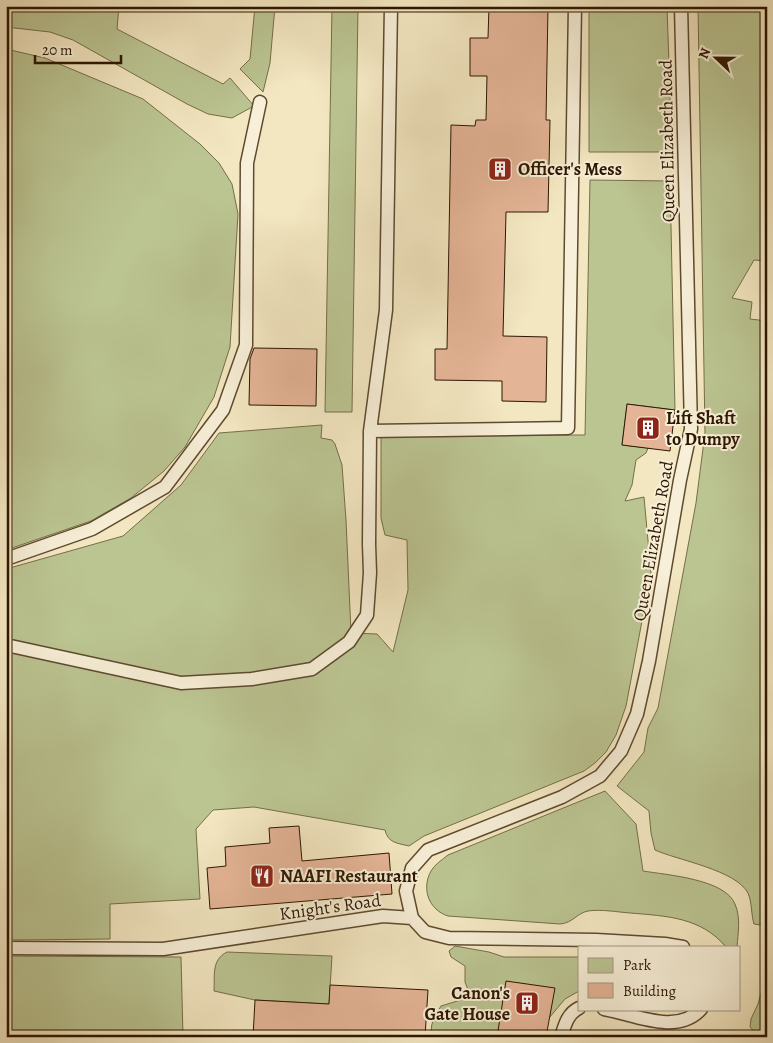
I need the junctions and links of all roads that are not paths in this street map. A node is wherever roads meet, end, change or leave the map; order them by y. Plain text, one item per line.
1 (391, 6) edge
2 (575, 6) edge
3 (681, 6) edge
4 (260, 102) dead end
5 (370, 431) junction
6 (6, 559) edge
7 (6, 645) edge
8 (412, 918) junction
9 (677, 946) edge
10 (6, 948) edge
11 (578, 1008) edge
12 (608, 1010) edge
13 (700, 1010) edge
14 (561, 1037) edge

1 - 5 lane
2 - 5 lane
3 - 8 lane, Queen Elizabeth Road
4 - 6 lane
5 - 7 lane
8 - 9 lane
8 - 10 lane, Knight's Road
11 - 14 lane
12 - 13 lane

